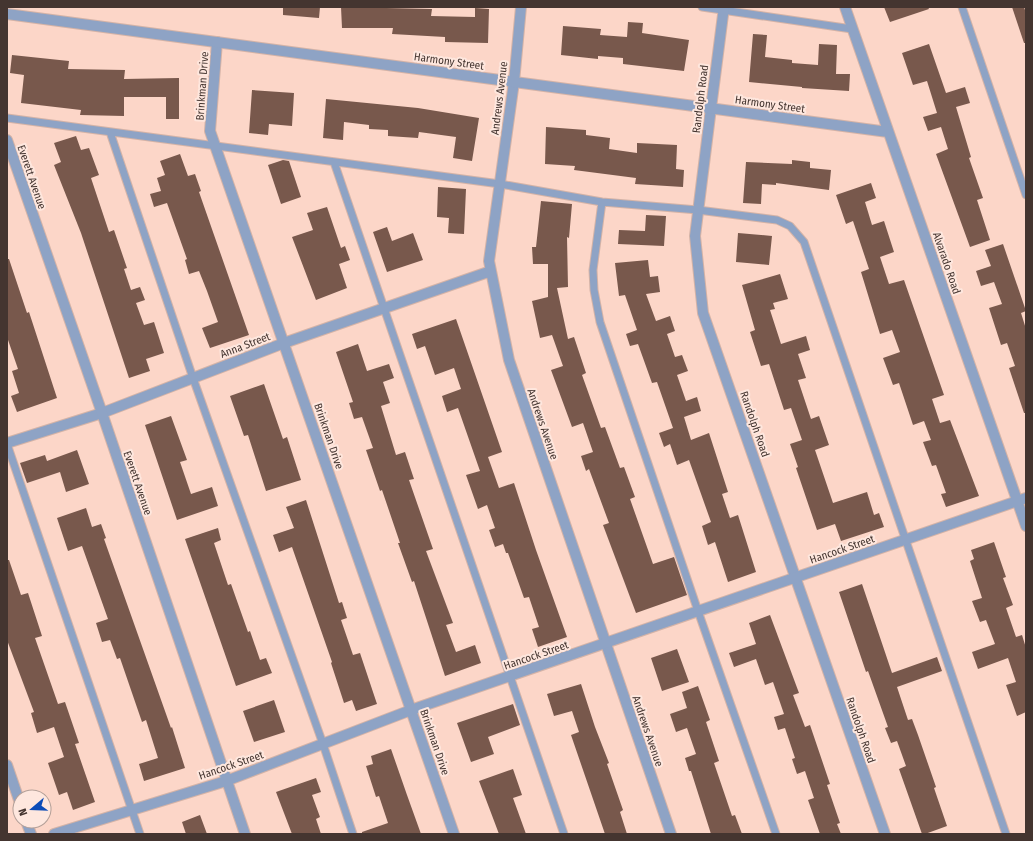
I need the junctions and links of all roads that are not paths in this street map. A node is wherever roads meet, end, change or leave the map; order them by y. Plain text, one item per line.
1 (521, 7) edge
2 (702, 7) edge
3 (845, 7) edge
4 (962, 7) edge
5 (723, 9) edge
6 (7, 14) edge
7 (852, 29) junction
8 (217, 42) junction
9 (514, 82) junction
10 (711, 108) junction
11 (7, 118) edge
12 (110, 132) junction
13 (888, 132) junction
14 (7, 140) edge
15 (216, 146) junction
16 (334, 162) junction
17 (500, 184) junction
18 (1026, 195) edge
19 (602, 202) junction
20 (698, 210) junction
21 (491, 271) junction
22 (384, 308) junction
23 (284, 343) junction
24 (193, 378) junction
25 (102, 413) junction
26 (7, 444) edge
27 (1022, 500) edge
28 (1026, 526) edge
29 (904, 540) junction
30 (796, 578) junction
31 (698, 612) junction
32 (606, 643) junction
33 (509, 676) junction
34 (411, 710) junction
35 (323, 744) junction
36 (7, 765) edge
37 (226, 781) junction
38 (15, 789) edge
39 (131, 810) junction
40 (54, 834) edge
41 (140, 834) edge
42 (245, 834) edge
43 (353, 834) edge
44 (454, 834) edge
45 (564, 834) edge
46 (671, 834) edge
47 (776, 834) edge
48 (885, 834) edge
49 (1006, 834) edge

1 - 9 street, Andrews Avenue
2 - 5 lane
3 - 7 street, Alvarado Road
4 - 18 lane
5 - 7 lane
5 - 10 street, Randolph Road
6 - 8 street, Harmony Street
7 - 13 street, Alvarado Road
8 - 9 street, Harmony Street
8 - 15 street, Brinkman Drive
9 - 10 street, Harmony Street
9 - 17 street, Andrews Avenue
10 - 13 street, Harmony Street
10 - 20 street, Randolph Road
11 - 12 lane
12 - 15 lane
12 - 24 lane
13 - 27 street, Alvarado Road
14 - 25 street, Everett Avenue
15 - 16 lane
15 - 23 street, Brinkman Drive
16 - 17 lane
16 - 22 lane
17 - 19 lane
17 - 21 street, Andrews Avenue
19 - 20 lane
19 - 31 lane
20 - 29 lane
20 - 30 street, Randolph Road
21 - 22 street, Anna Street
21 - 32 street, Andrews Avenue
22 - 23 street, Anna Street
22 - 33 lane
23 - 24 street, Anna Street
23 - 34 street, Brinkman Drive
24 - 25 street, Anna Street
24 - 35 lane
25 - 26 street, Anna Street
25 - 37 street, Everett Avenue
26 - 39 lane
27 - 28 street, Alvarado Road
27 - 29 street, Hancock Street
29 - 30 street, Hancock Street
29 - 49 lane
30 - 31 street, Hancock Street
30 - 48 street, Randolph Road
31 - 32 street, Hancock Street
31 - 47 lane
32 - 33 street, Hancock Street
32 - 46 street, Andrews Avenue
33 - 34 street, Hancock Street
33 - 45 lane
34 - 35 street, Hancock Street
34 - 44 street, Brinkman Drive
35 - 37 street, Hancock Street
35 - 43 lane
36 - 38 street
37 - 39 street, Hancock Street
37 - 42 street, Everett Avenue
39 - 40 street, Hancock Street
39 - 41 lane

